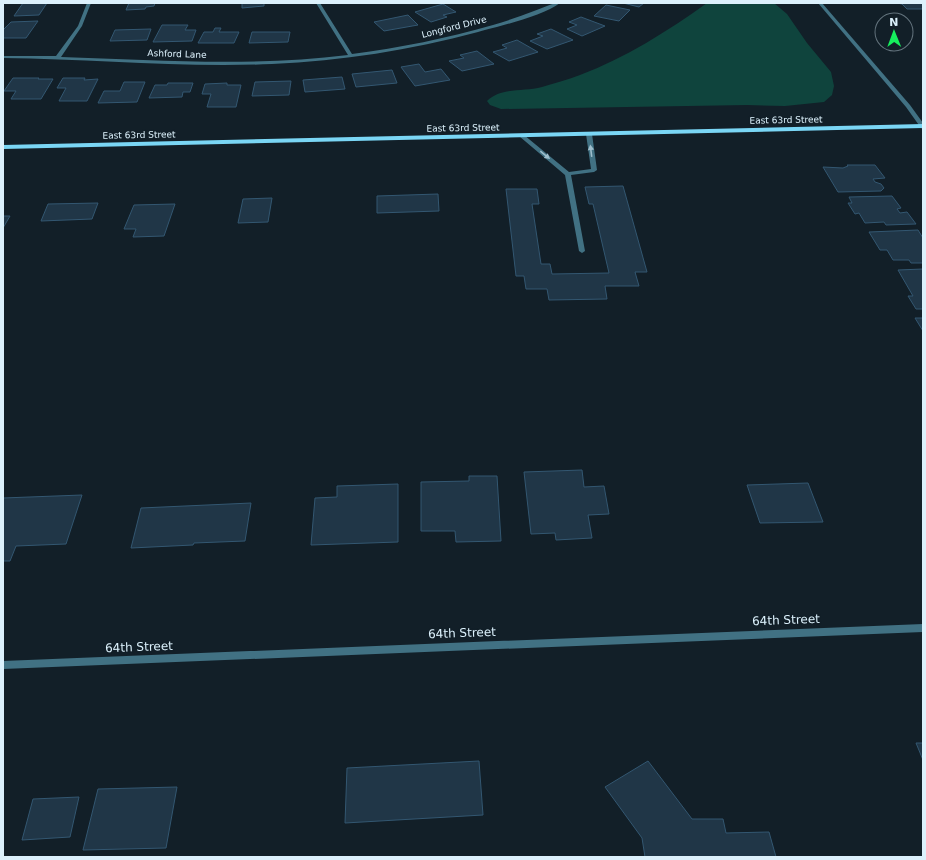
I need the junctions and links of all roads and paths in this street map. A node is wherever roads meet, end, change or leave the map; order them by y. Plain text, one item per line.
1 (88, 3) edge
2 (318, 3) edge
3 (558, 3) edge
4 (820, 3) edge
5 (351, 56) junction
6 (3, 57) edge
7 (58, 57) junction
8 (923, 126) edge
9 (589, 134) junction
10 (522, 136) junction
11 (3, 148) edge
12 (568, 174) junction
13 (582, 251) dead end
14 (923, 628) edge
15 (3, 665) edge

1 - 7 street
2 - 5 street
3 - 5 street, Longford Drive
4 - 8 street
5 - 7 street, Ashford Lane
6 - 7 street, Ashford Lane
8 - 9 main road, East 63rd Street
9 - 10 main road, East 63rd Street
12 -> 9 street
10 - 11 main road, East 63rd Street
10 -> 12 street
12 - 13 street
14 - 15 street, 64th Street

